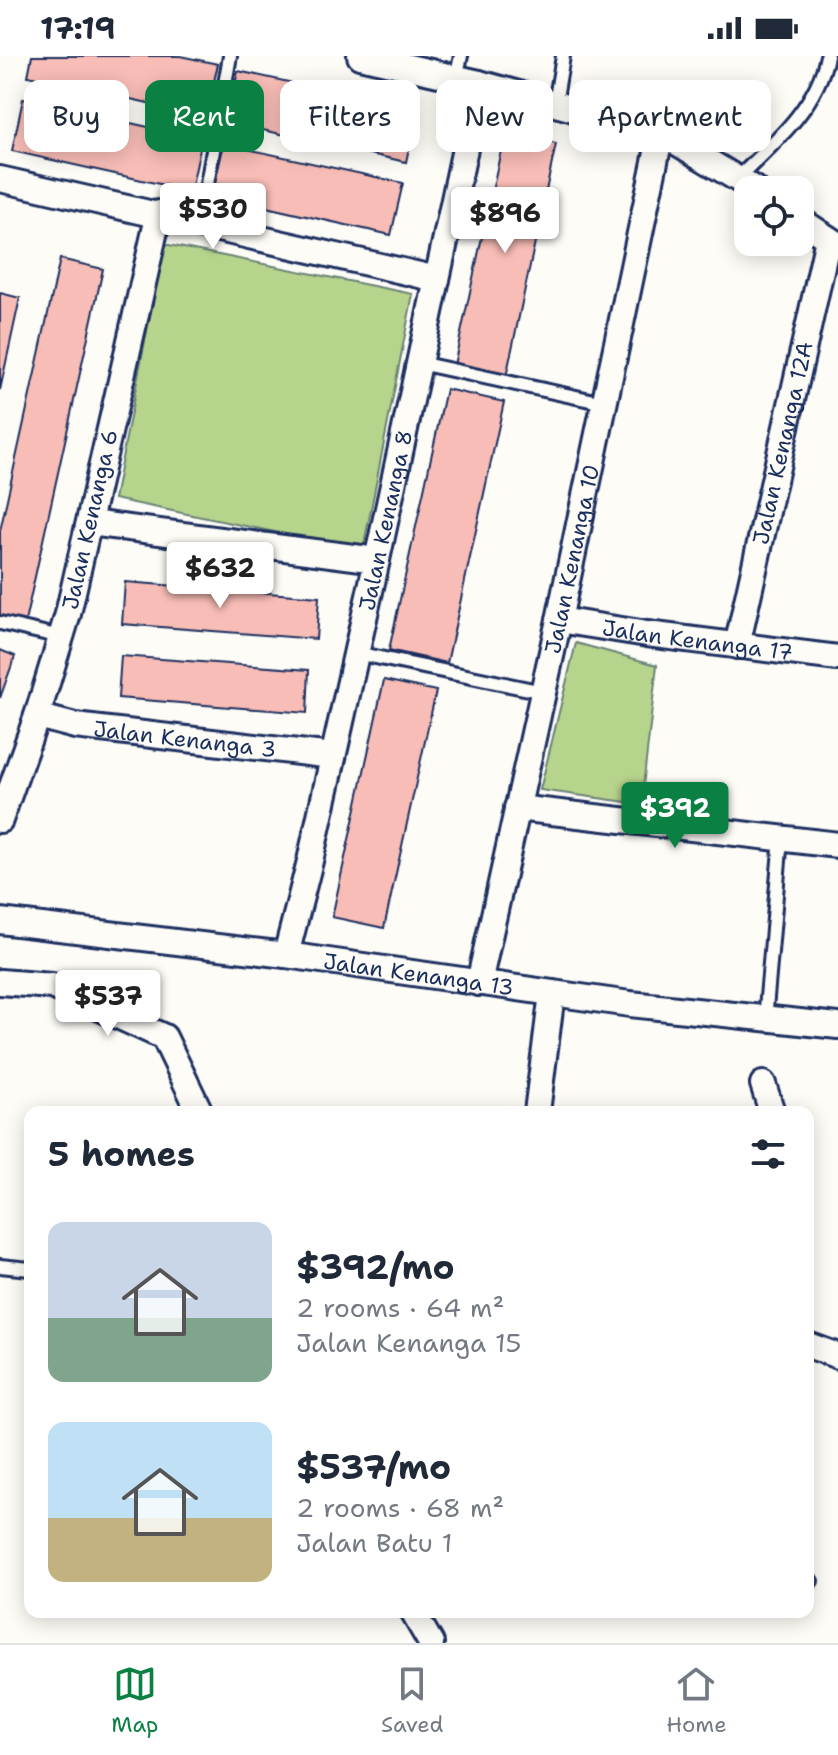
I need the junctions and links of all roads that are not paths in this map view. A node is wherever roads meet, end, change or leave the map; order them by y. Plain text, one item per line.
1 (230, 56) edge
2 (360, 56) edge
3 (563, 56) edge
4 (827, 56) edge
5 (466, 72) edge
6 (555, 104) junction
7 (569, 108) edge
8 (657, 152) edge
9 (693, 152) edge
10 (734, 176) edge
11 (753, 176) edge
12 (0, 179) edge
13 (159, 213) junction
14 (200, 223) junction
15 (814, 229) edge
16 (833, 242) edge
17 (437, 279) junction
18 (419, 363) junction
19 (604, 403) junction
20 (90, 523) junction
21 (377, 560) junction
22 (559, 620) junction
23 (0, 623) edge
24 (61, 637) junction
25 (737, 646) junction
26 (356, 653) junction
27 (838, 658) edge
28 (543, 692) junction
29 (37, 716) junction
30 (333, 756) junction
31 (517, 808) junction
32 (0, 820) edge
33 (781, 838) junction
34 (838, 845) edge
35 (0, 921) edge
36 (286, 955) junction
37 (0, 982) edge
38 (479, 983) junction
39 (552, 993) junction
40 (765, 1020) junction
41 (838, 1026) edge
42 (763, 1084) dead end
43 (197, 1106) edge
44 (538, 1106) edge
45 (770, 1106) edge
46 (0, 1266) edge
47 (24, 1268) edge
48 (814, 1347) edge
49 (838, 1356) edge
50 (416, 1618) edge
51 (431, 1643) edge

1 - 14 lane
2 - 5 street
3 - 6 lane
4 - 11 lane
5 - 6 street
5 - 17 street, Jalan Kenanga 8
6 - 7 street
8 - 19 street, Jalan Kenanga 10
9 - 10 street
12 - 13 street
13 - 14 street
13 - 20 street, Jalan Kenanga 6
14 - 17 street
15 - 16 street
16 - 25 street, Jalan Kenanga 12A
17 - 18 street, Jalan Kenanga 8
18 - 19 lane
18 - 21 street, Jalan Kenanga 8
19 - 22 street, Jalan Kenanga 10
20 - 21 street
20 - 24 street, Jalan Kenanga 6
21 - 26 street, Jalan Kenanga 8
22 - 25 street, Jalan Kenanga 17
22 - 28 street, Jalan Kenanga 10
23 - 24 lane
24 - 29 street, Jalan Kenanga 6
25 - 27 street, Jalan Kenanga 17
26 - 28 lane
26 - 30 street, Jalan Kenanga 8
28 - 31 street, Jalan Kenanga 10
29 - 30 street, Jalan Kenanga 3
29 - 32 street, Jalan Kenanga 6
30 - 36 street, Jalan Kenanga 8
31 - 33 street
31 - 38 street, Jalan Kenanga 10
33 - 34 street
33 - 40 lane
35 - 36 street, Jalan Kenanga 13
36 - 38 street, Jalan Kenanga 13
37 - 43 street
38 - 39 street, Jalan Kenanga 13
39 - 40 street, Jalan Kenanga 13
39 - 44 street
40 - 41 street, Jalan Kenanga 13
42 - 45 street
46 - 47 lane
48 - 49 street
50 - 51 street

